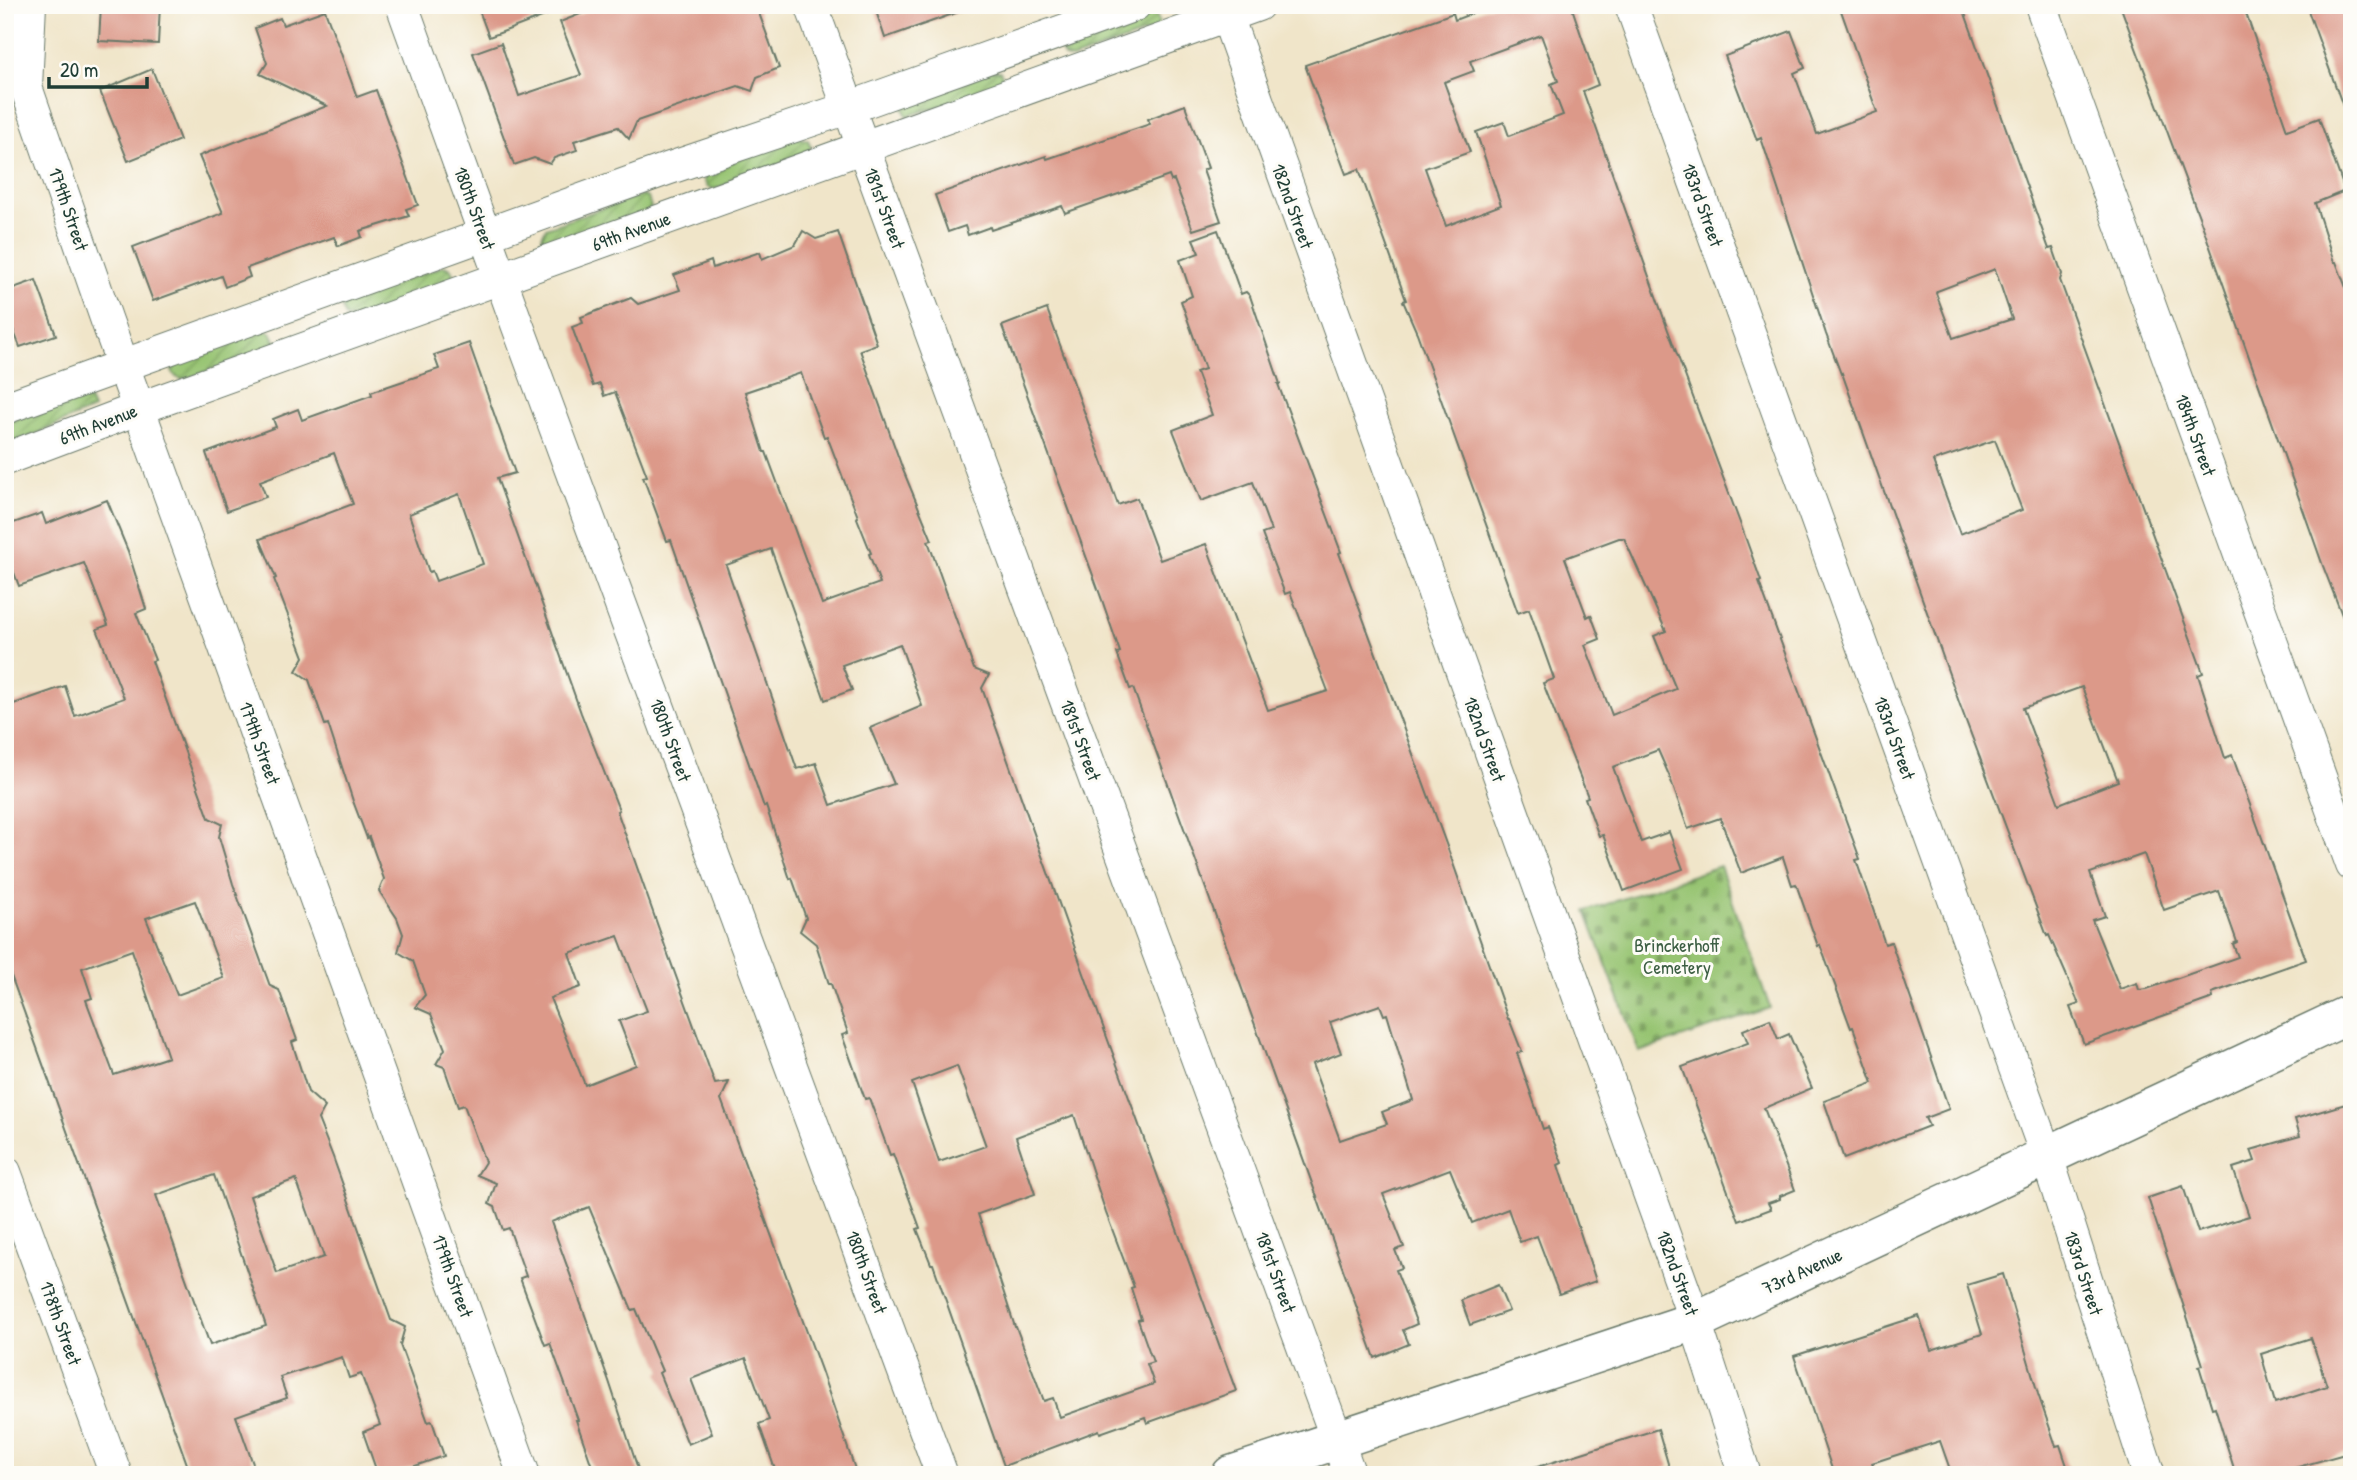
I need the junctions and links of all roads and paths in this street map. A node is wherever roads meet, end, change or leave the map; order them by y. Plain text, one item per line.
1 (30, 5) edge
2 (402, 5) edge
3 (811, 5) edge
4 (1135, 5) edge
5 (1258, 5) edge
6 (1630, 5) edge
7 (2041, 5) edge
8 (1225, 11) edge
9 (1029, 43) junction
10 (1041, 82) junction
11 (848, 108) junction
12 (862, 146) junction
13 (667, 169) junction
14 (683, 212) junction
15 (485, 235) junction
16 (501, 278) junction
17 (308, 298) junction
18 (324, 342) junction
19 (124, 364) junction
20 (5, 408) edge
21 (140, 408) junction
22 (5, 459) edge
23 (2352, 865) edge
24 (2352, 1013) edge
25 (2047, 1157) junction
26 (5, 1172) edge
27 (1695, 1321) junction
28 (1344, 1458) edge
29 (116, 1475) edge
30 (524, 1475) edge
31 (942, 1475) edge
32 (1231, 1475) edge
33 (1745, 1475) edge
34 (2149, 1475) edge

1 - 19 street, 179th Street
2 - 15 street, 180th Street
3 - 11 street, 181st Street
4 - 9 street
5 - 8 street, 69th Avenue
6 - 25 street, 183rd Street
7 - 23 street, 184th Street
8 - 10 street, 69th Avenue
8 - 27 street, 182nd Street
9 - 10 street
9 - 11 street
10 - 12 street, 69th Avenue
11 - 12 street, 181st Street
11 - 13 street
12 - 14 street, 69th Avenue
12 - 28 street, 181st Street
13 - 14 street
13 - 15 street
14 - 16 street, 69th Avenue
15 - 16 street, 180th Street
15 - 17 street
16 - 18 street, 69th Avenue
16 - 31 street, 180th Street
17 - 18 street
17 - 19 street
18 - 21 street, 69th Avenue
19 - 20 street
19 - 21 street, 179th Street
21 - 22 street, 69th Avenue
21 - 30 street, 179th Street
24 - 25 street, 73rd Avenue
25 - 27 street, 73rd Avenue
25 - 34 street, 183rd Street
26 - 29 street, 178th Street
27 - 28 street, 73rd Avenue
27 - 33 street, 182nd Street
28 - 32 street, 73rd Avenue

